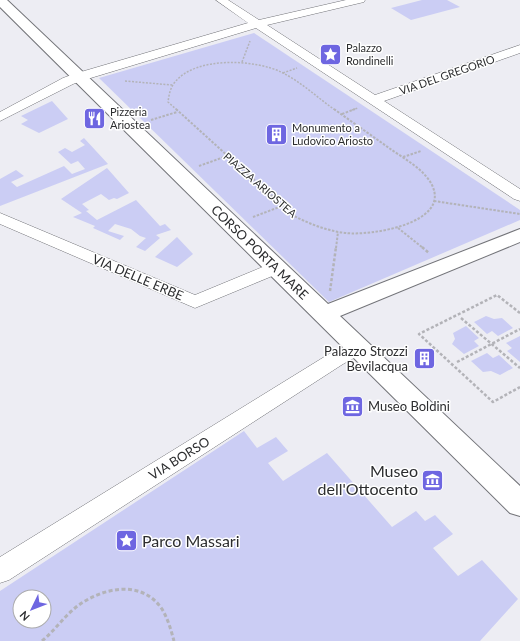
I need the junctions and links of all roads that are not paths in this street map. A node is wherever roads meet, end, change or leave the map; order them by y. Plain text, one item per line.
1 (0, 0) edge
2 (221, 0) edge
3 (360, 0) edge
4 (257, 24) junction
5 (520, 49) edge
6 (79, 77) junction
7 (369, 103) junction
8 (0, 117) edge
9 (520, 196) edge
10 (0, 218) edge
11 (520, 235) edge
12 (276, 268) junction
13 (326, 313) junction
14 (358, 347) junction
15 (520, 504) edge
16 (0, 571) edge

1 - 6 street, CORSO PORTA MARE
2 - 4 street
3 - 4 street
4 - 6 street
4 - 7 street
5 - 7 street, VIA DEL GREGORIO
6 - 8 street
6 - 12 street, CORSO PORTA MARE
7 - 9 street
10 - 12 street, VIA DELLE ERBE
11 - 13 street
12 - 13 street, CORSO PORTA MARE
13 - 14 street, CORSO PORTA MARE
14 - 15 street, CORSO PORTA MARE
14 - 16 street, VIA BORSO

